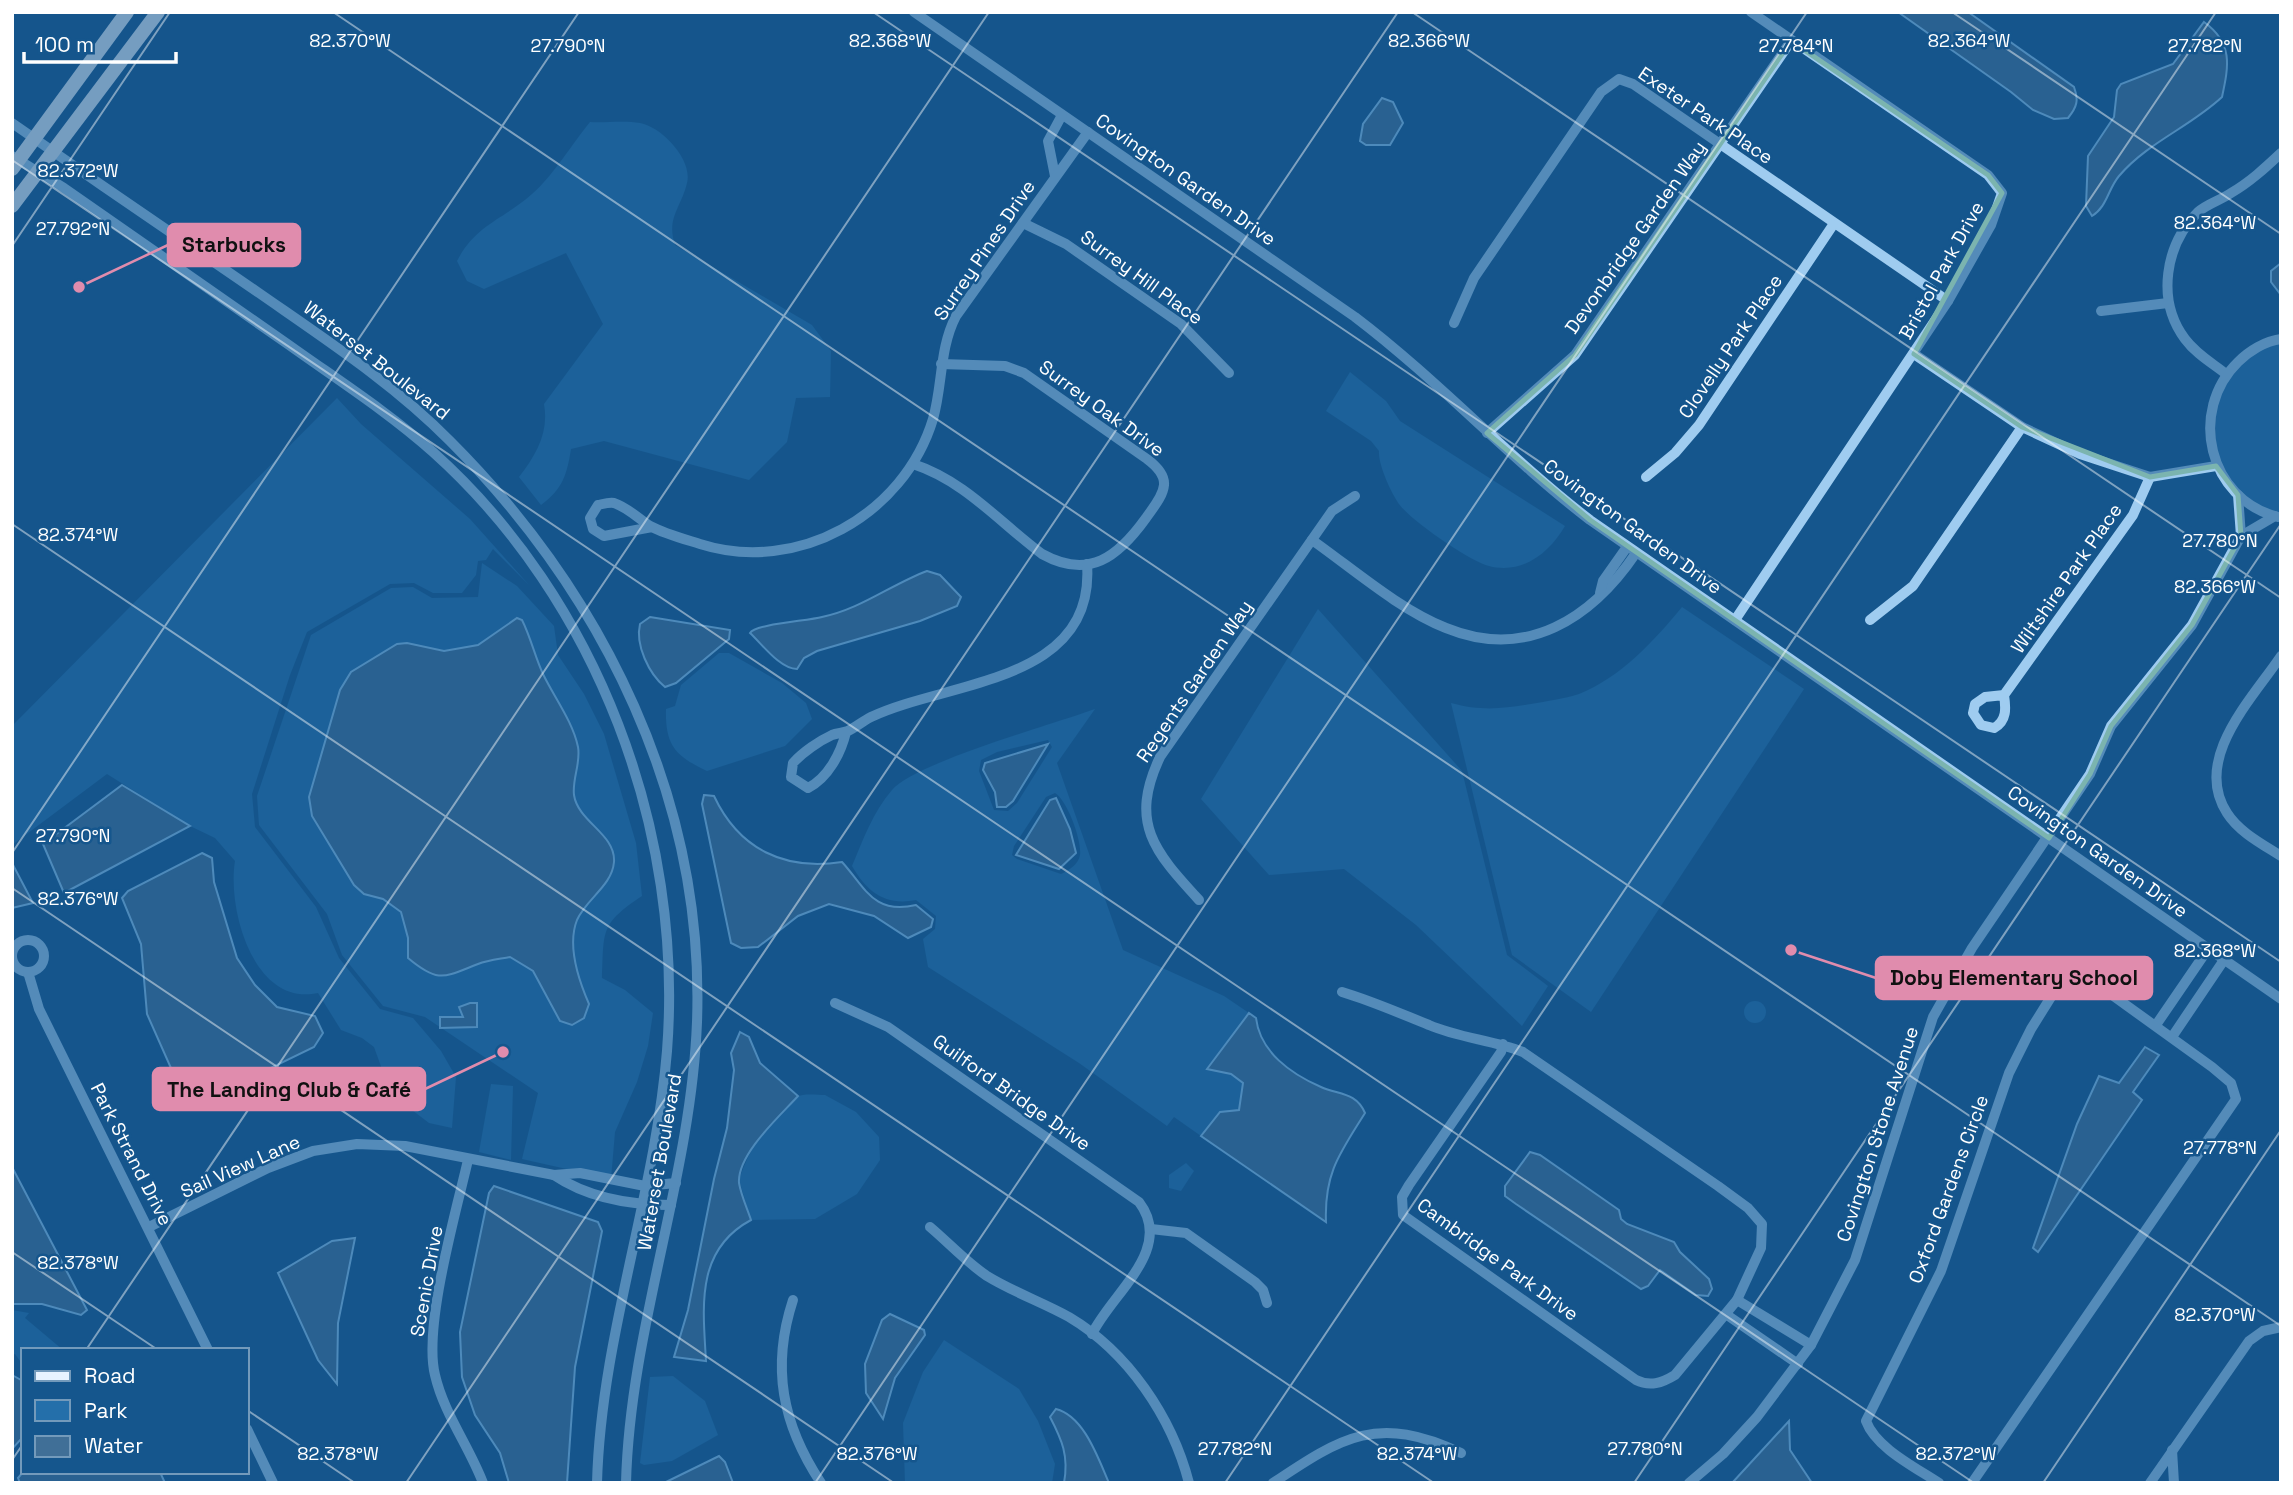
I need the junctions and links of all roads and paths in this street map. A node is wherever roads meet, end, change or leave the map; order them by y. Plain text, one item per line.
1 (127, 12) edge
2 (158, 12) edge
3 (914, 12) edge
4 (1751, 12) edge
5 (1791, 41) junction
6 (1062, 115) junction
7 (12, 123) edge
8 (1088, 132) junction
9 (35, 139) junction
10 (1720, 145) junction
11 (53, 151) junction
12 (2281, 153) edge
13 (15, 162) edge
14 (38, 171) junction
15 (1055, 176) junction
16 (12, 206) edge
17 (1023, 223) junction
18 (1833, 225) junction
19 (1948, 301) junction
20 (2168, 303) junction
21 (2101, 311) dead end
22 (1454, 323) dead end
23 (2281, 339) edge
24 (1914, 354) junction
25 (941, 364) junction
26 (1229, 373) dead end
27 (2226, 374) junction
28 (2022, 428) junction
29 (1487, 433) junction
30 (913, 464) junction
31 (2216, 466) junction
32 (1646, 477) dead end
33 (2150, 477) junction
34 (2238, 495) junction
35 (1355, 496) dead end
36 (2278, 517) edge
37 (652, 527) junction
38 (2241, 536) junction
39 (1311, 540) junction
40 (1632, 550) junction
41 (1087, 564) junction
42 (1735, 620) junction
43 (1870, 620) dead end
44 (2281, 656) edge
45 (2004, 695) dead end
46 (846, 732) junction
47 (2049, 838) junction
48 (2281, 856) edge
49 (1199, 900) dead end
50 (2208, 948) junction
51 (2224, 960) junction
52 (28, 972) dead end
53 (1342, 992) dead end
54 (2281, 999) edge
55 (835, 1003) dead end
56 (2156, 1025) junction
57 (2172, 1037) junction
58 (1503, 1044) junction
59 (468, 1160) junction
60 (554, 1175) junction
61 (676, 1183) junction
62 (645, 1186) junction
63 (641, 1205) junction
64 (671, 1205) junction
65 (149, 1227) junction
66 (930, 1227) dead end
67 (1151, 1229) junction
68 (793, 1300) dead end
69 (1737, 1300) junction
70 (1267, 1303) dead end
71 (1727, 1315) junction
72 (2281, 1327) edge
73 (1093, 1334) junction
74 (1811, 1345) junction
75 (207, 1348) edge
76 (1798, 1364) junction
77 (248, 1431) edge
78 (2172, 1450) junction
79 (1461, 1453) dead end
80 (273, 1483) edge
81 (482, 1483) edge
82 (597, 1483) edge
83 (626, 1483) edge
84 (821, 1483) edge
85 (1189, 1483) edge
86 (1273, 1483) edge
87 (1689, 1483) edge
88 (1939, 1483) edge
89 (1972, 1483) edge
90 (2150, 1483) edge
91 (2174, 1483) edge

1 - 9 main road
2 - 11 main road
3 - 6 street, Covington Garden Drive
4 - 5 street, Bristol Park Drive
5 - 10 street, Devonbridge Garden Way
5 - 19 street, Bristol Park Drive
6 - 8 street, Covington Garden Drive
6 - 15 street, Surrey Pines Drive
7 - 9 street, Waterset Boulevard
8 - 15 street, Surrey Pines Drive
8 - 29 street, Covington Garden Drive
9 - 11 street, Waterset Boulevard
9 - 13 main road
10 - 18 street, Exeter Park Place
10 - 22 street, Exeter Park Place
10 - 29 street, Devonbridge Garden Way
11 - 14 main road
11 - 61 street, Waterset Boulevard
12 - 20 street
13 - 14 street, Waterset Boulevard
14 - 16 main road
14 - 62 street, Waterset Boulevard
15 - 17 street, Surrey Pines Drive
17 - 25 street, Surrey Pines Drive
17 - 26 street, Surrey Hill Place
18 - 19 street, Exeter Park Place
18 - 32 street, Clovelly Park Place
19 - 24 street, Bristol Park Drive
20 - 21 street
20 - 27 street
23 - 27 street
24 - 28 street
24 - 42 street, Bristol Park Drive
25 - 30 street, Surrey Pines Drive
25 - 41 street, Surrey Oak Drive
27 - 31 street
28 - 33 street
28 - 43 street
29 - 40 street, Covington Garden Drive
30 - 37 street, Surrey Pines Drive
30 - 41 street
31 - 33 street
31 - 34 street
33 - 45 street, Wiltshire Park Place
34 - 36 street
34 - 38 street
35 - 39 street, Regents Garden Way
36 - 38 street
37 - 37 street, Surrey Pines Drive
38 - 47 street, Covington Stone Avenue
39 - 40 street
39 - 49 street, Regents Garden Way
40 - 42 street, Covington Garden Drive
41 - 46 street
42 - 47 street, Covington Garden Drive
44 - 48 street
46 - 46 street
47 - 50 street, Covington Garden Drive
47 - 74 street, Covington Stone Avenue
50 - 51 street, Covington Garden Drive
50 - 56 street
51 - 54 street, Covington Garden Drive
51 - 57 street
52 - 65 street, Park Strand Drive
53 - 58 street, Cambridge Park Drive
55 - 67 street, Guilford Bridge Drive
56 - 57 street, Oxford Gardens Circle
56 - 88 street, Oxford Gardens Circle
57 - 89 street, Oxford Gardens Circle
58 - 69 street, Cambridge Park Drive
58 - 71 street, Cambridge Park Drive
59 - 60 street, Sail View Lane
59 - 65 street, Sail View Lane
59 - 81 street, Scenic Drive
60 - 62 street, Sail View Lane
60 - 63 street, Sail View Lane
61 - 62 street, Sail View Lane
61 - 64 street, Waterset Boulevard
62 - 63 street, Waterset Boulevard
63 - 64 street, Sail View Lane
63 - 82 street, Waterset Boulevard
64 - 83 street, Waterset Boulevard
65 - 75 street, Park Strand Drive
66 - 73 street
67 - 70 street
67 - 73 street
68 - 84 street
69 - 71 street, Cambridge Park Drive
69 - 74 street
71 - 76 street
72 - 78 street
73 - 85 street
74 - 76 street, Covington Stone Avenue
76 - 87 street, Covington Stone Avenue
77 - 80 street
78 - 90 street
78 - 91 street
79 - 86 street

